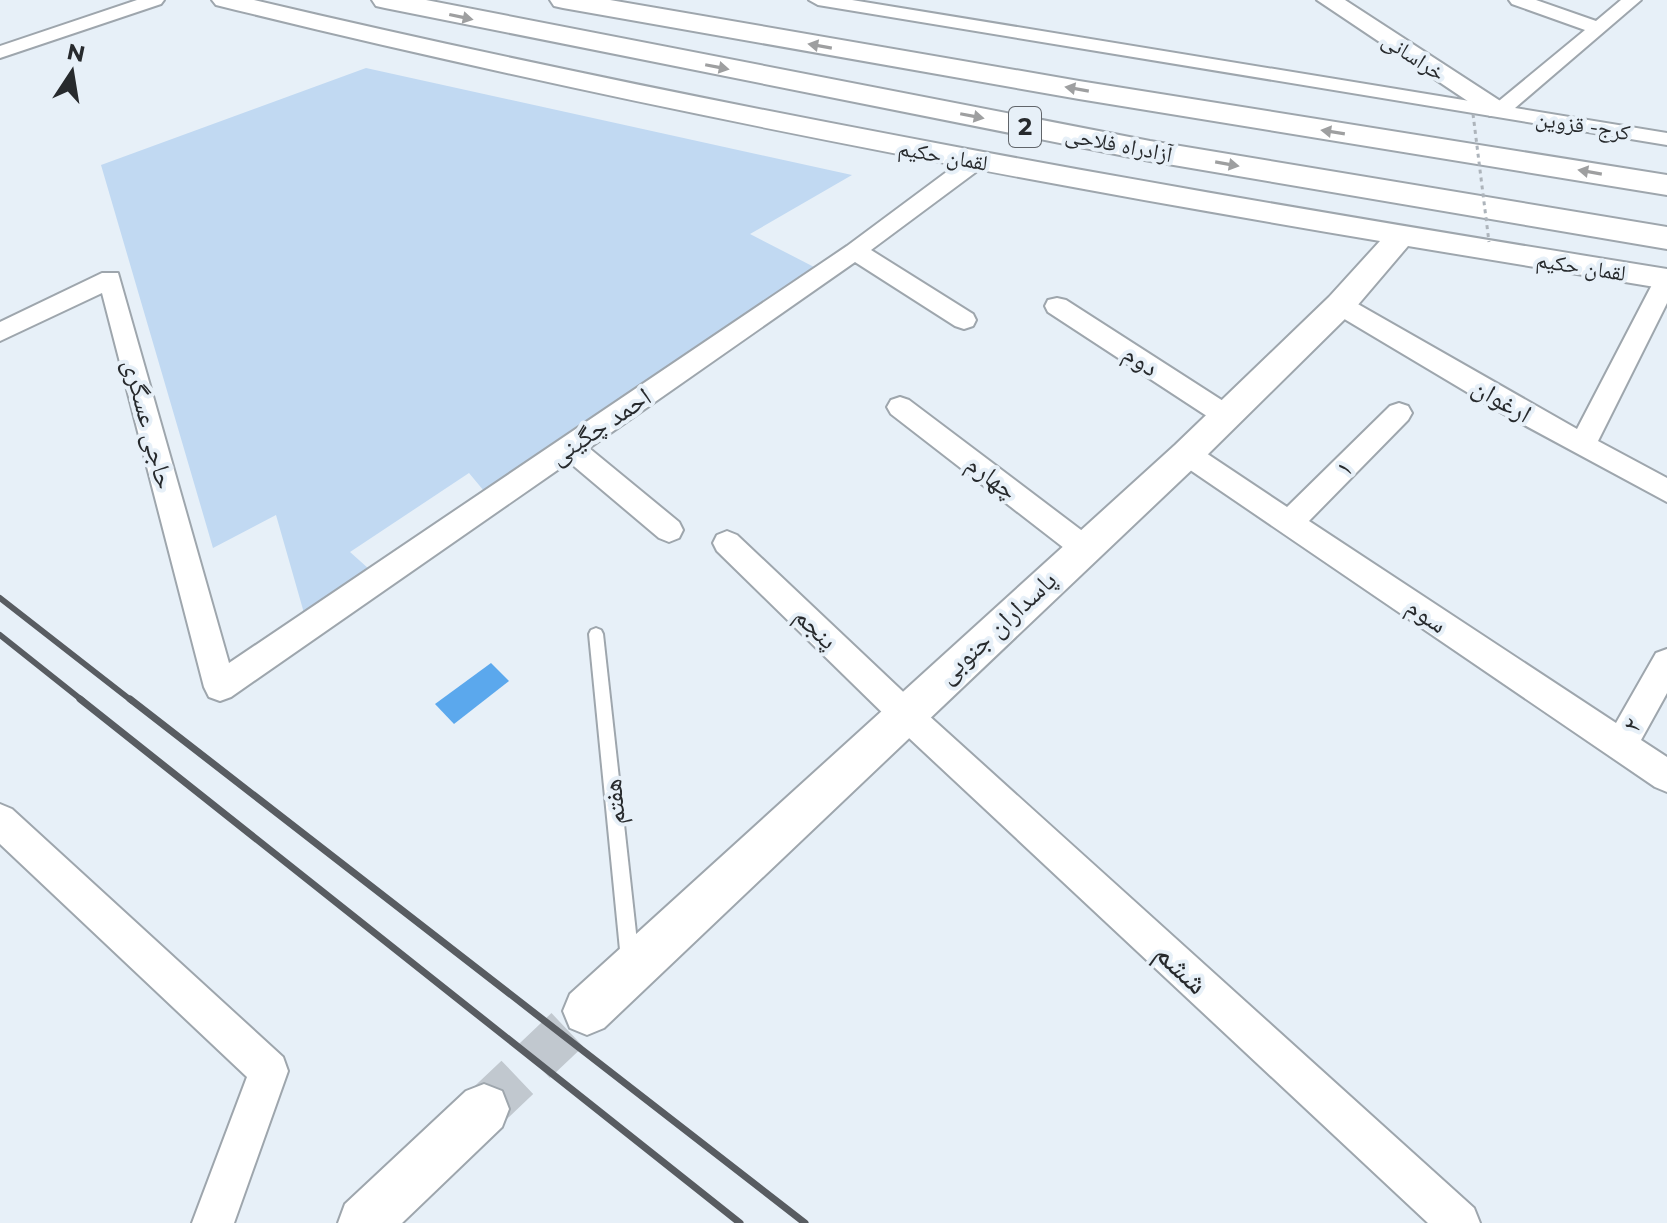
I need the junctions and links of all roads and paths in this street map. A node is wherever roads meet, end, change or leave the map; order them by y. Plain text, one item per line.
1 (155, 0) edge
2 (224, 0) edge
3 (385, 0) edge
4 (563, 0) edge
5 (818, 0) edge
6 (1329, 0) edge
7 (1518, 0) edge
8 (1632, 0) edge
9 (1598, 28) junction
10 (0, 52) edge
11 (1499, 111) junction
12 (1473, 114) dead end
13 (1667, 139) edge
14 (976, 161) junction
15 (1667, 185) edge
16 (1400, 237) junction
17 (1667, 238) edge
18 (1489, 242) dead end
19 (855, 251) junction
20 (1667, 279) edge
21 (1340, 305) junction
22 (1057, 306) dead end
23 (964, 320) dead end
24 (0, 332) edge
25 (900, 407) dead end
26 (1399, 413) dead end
27 (1225, 415) junction
28 (1582, 445) junction
29 (570, 447) junction
30 (1187, 454) junction
31 (1667, 491) edge
32 (1289, 523) junction
33 (669, 530) dead end
34 (727, 543) dead end
35 (1083, 547) junction
36 (596, 634) dead end
37 (1667, 663) edge
38 (220, 687) joint
39 (905, 714) junction
40 (1621, 745) junction
41 (1667, 776) edge
42 (0, 821) edge
43 (631, 970) junction
44 (587, 1011) tunnel mouth
45 (484, 1109) tunnel mouth
46 (213, 1223) edge
47 (364, 1223) edge
48 (1459, 1223) edge

1 - 10 street
2 - 14 street, لقمان حکیم
3 -> 17 highway, آزادراه فلاحی / 2
15 -> 4 highway, آزادراه فلاحی / 2
5 - 11 street, کرج- قزوین
6 - 11 street, خراسانی
7 - 9 street
8 - 9 street
9 - 11 street
11 - 13 street, کرج- قزوین
12 - 18 path, bridge
14 - 16 street, لقمان حکیم
14 - 19 street, احمد چگینی
16 - 20 street, لقمان حکیم
16 - 21 street, پاسداران جنوبی
19 - 23 street
19 - 29 street, احمد چگینی
20 - 28 street
21 - 27 street, پاسداران جنوبی
21 - 28 street, ارغوان
22 - 27 street, دوم
24 - 38 street, حاجی عسگری
25 - 35 street, چهارم
26 - 32 street, ۱
27 - 30 street, پاسداران جنوبی
28 - 31 street, ارغوان
29 - 33 street
29 - 38 street, احمد چگینی
30 - 32 street, سوم
30 - 35 street, پاسداران جنوبی
32 - 40 street, سوم
34 - 39 street, پنجم
35 - 39 street, پاسداران جنوبی
36 - 43 lane, هفتم
37 - 40 street, ۲
39 - 43 street, پاسداران جنوبی
39 - 48 street, ششم
40 - 41 street, سوم
42 - 46 street
43 - 44 street, پاسداران جنوبی
45 - 47 street

